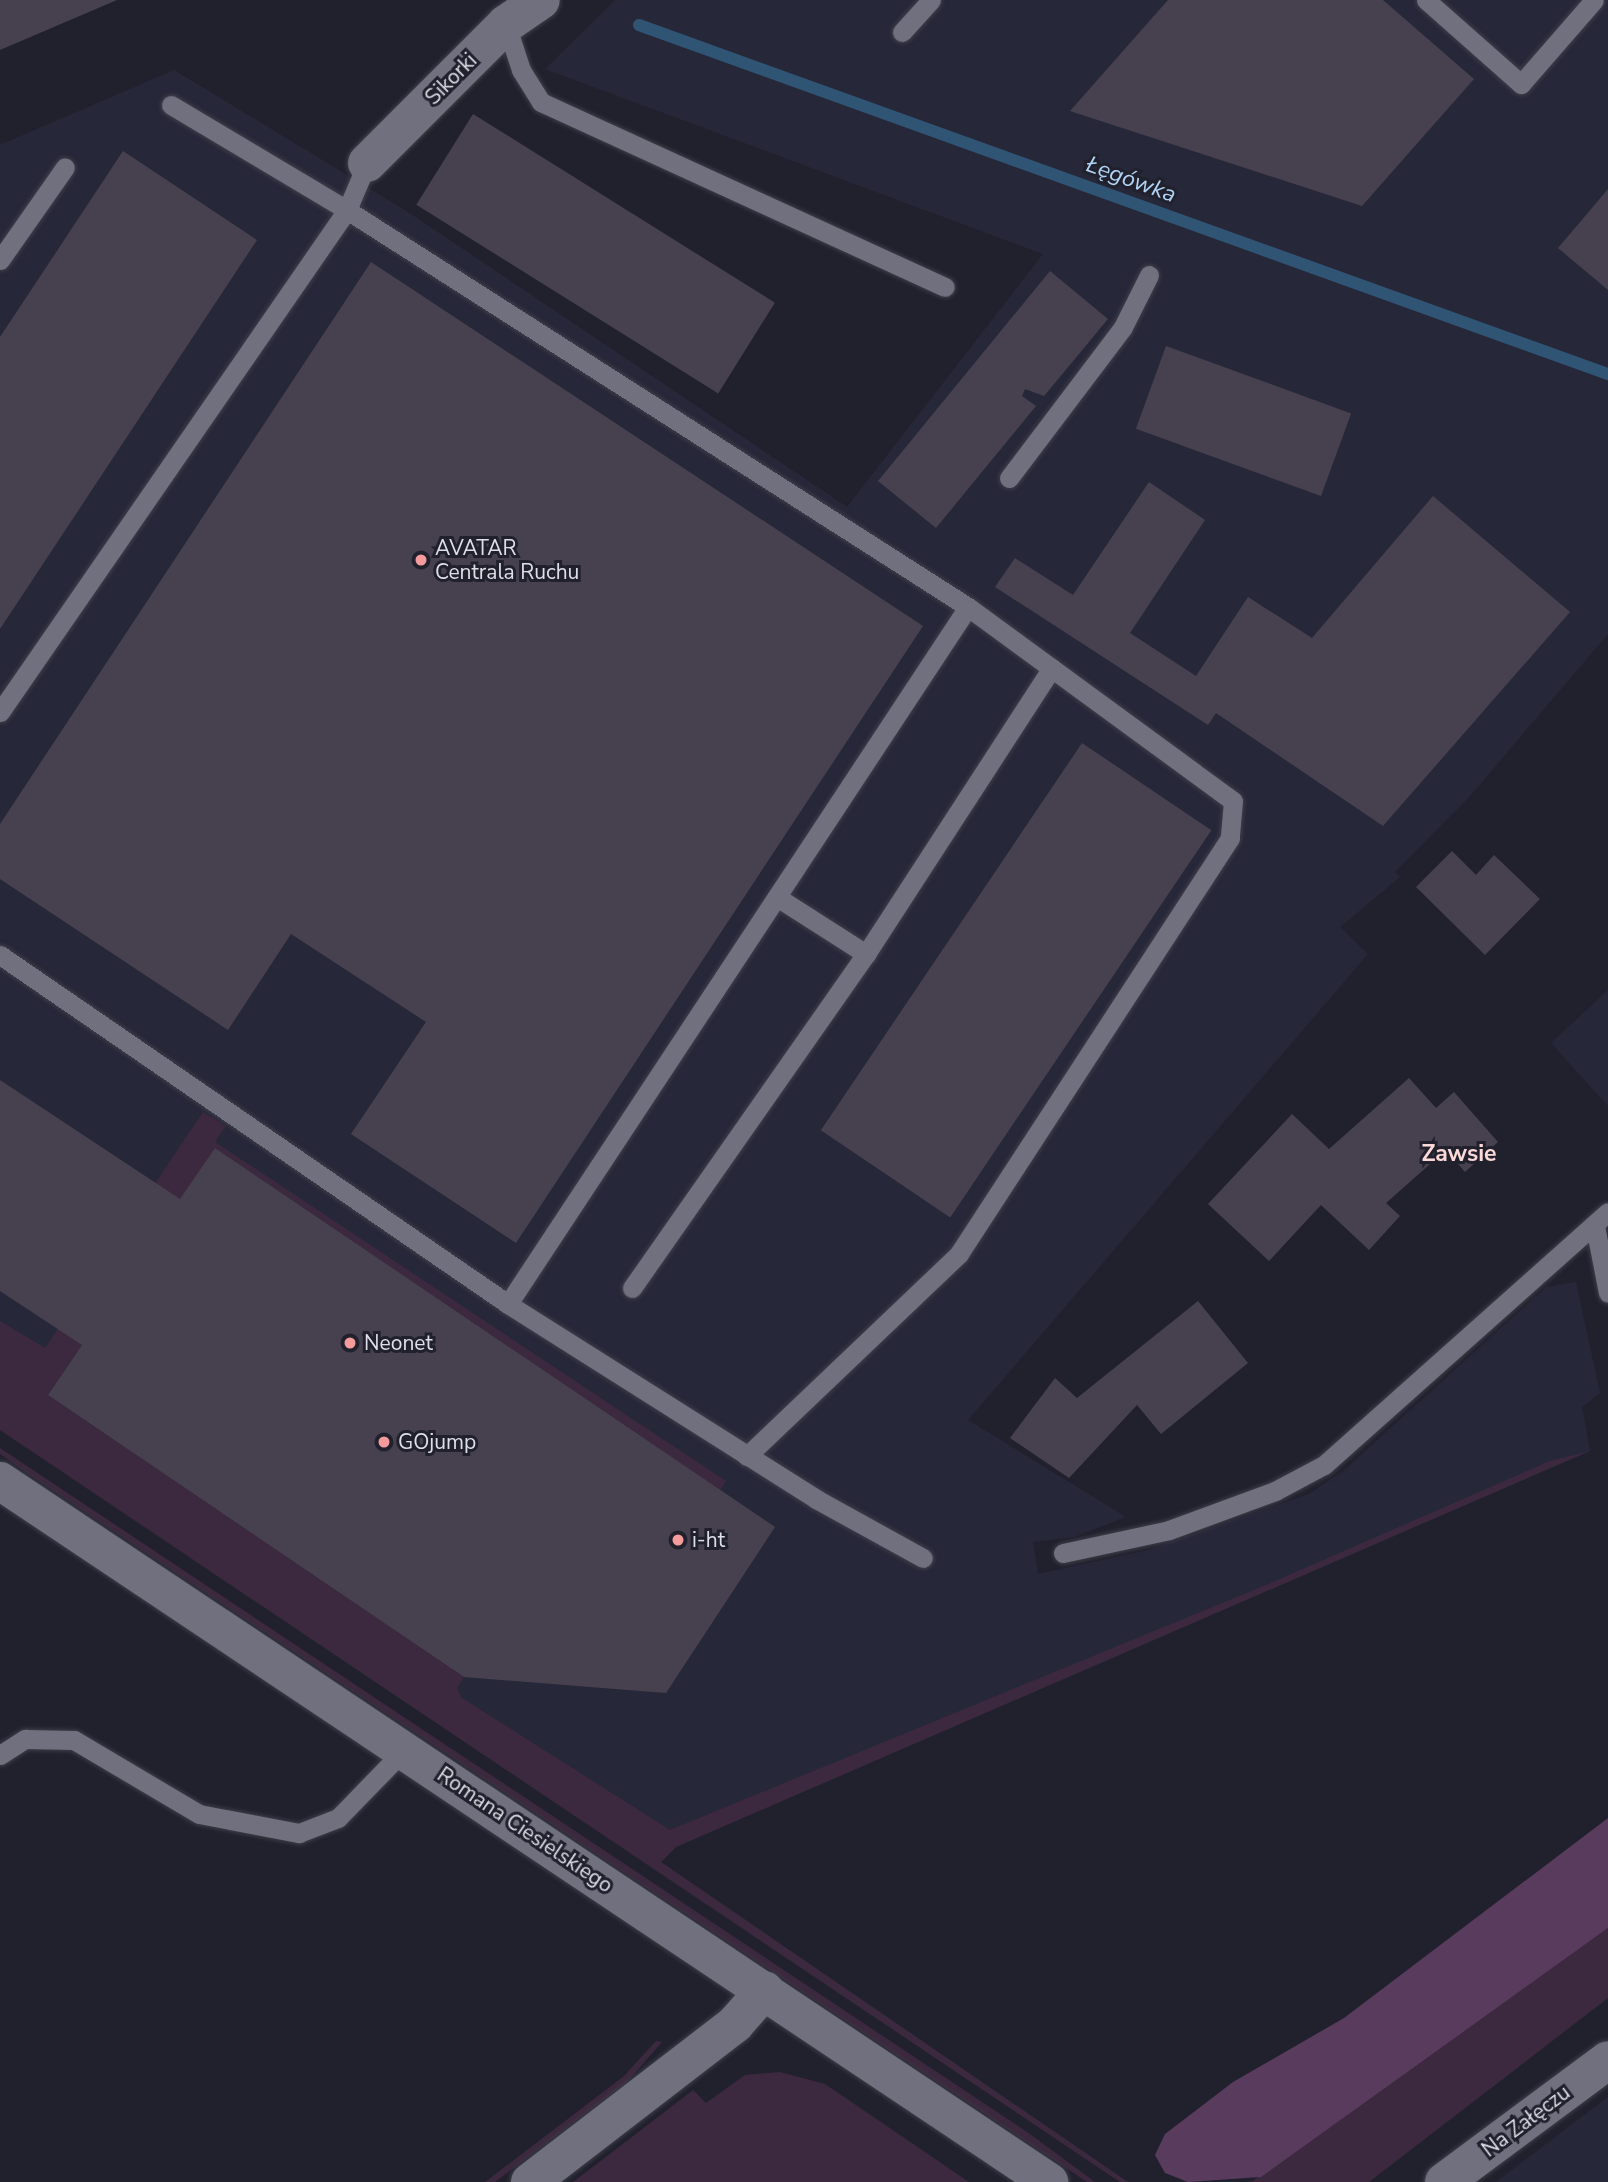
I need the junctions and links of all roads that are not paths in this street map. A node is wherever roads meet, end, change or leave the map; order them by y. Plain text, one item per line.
1 (541, 0) edge
2 (931, 0) edge
3 (1426, 0) edge
4 (1594, 0) edge
5 (506, 24) junction
6 (902, 32) dead end
7 (171, 104) dead end
8 (367, 163) joint
9 (65, 167) dead end
10 (347, 210) junction
11 (0, 260) edge
12 (1150, 275) dead end
13 (946, 287) dead end
14 (1009, 478) dead end
15 (968, 607) junction
16 (1052, 668) junction
17 (0, 712) edge
18 (777, 897) junction
19 (866, 954) junction
20 (0, 955) edge
21 (1602, 1219) edge
22 (632, 1288) dead end
23 (1608, 1293) edge
24 (508, 1304) junction
25 (747, 1456) junction
26 (0, 1481) edge
27 (1063, 1552) dead end
28 (923, 1558) dead end
29 (404, 1749) junction
30 (0, 1755) edge
31 (765, 1990) junction
32 (1608, 2060) edge
33 (530, 2182) edge
34 (1049, 2182) edge
35 (1444, 2182) edge

1 - 5 street, Sikorki
2 - 6 lane
3 - 4 lane
5 - 8 street, Sikorki
5 - 13 lane
7 - 10 lane
8 - 10 lane
9 - 11 lane
10 - 15 lane
10 - 17 lane
12 - 14 lane
15 - 16 lane
15 - 18 lane
16 - 19 lane
16 - 25 lane
18 - 19 lane
18 - 24 lane
19 - 22 lane
20 - 24 lane
21 - 23 lane
21 - 27 lane
24 - 25 lane
25 - 28 lane
26 - 29 street, Romana Ciesielskiego
29 - 30 lane
29 - 31 street, Romana Ciesielskiego
31 - 33 street
31 - 34 street, Romana Ciesielskiego
32 - 35 street, Na Załęczu

